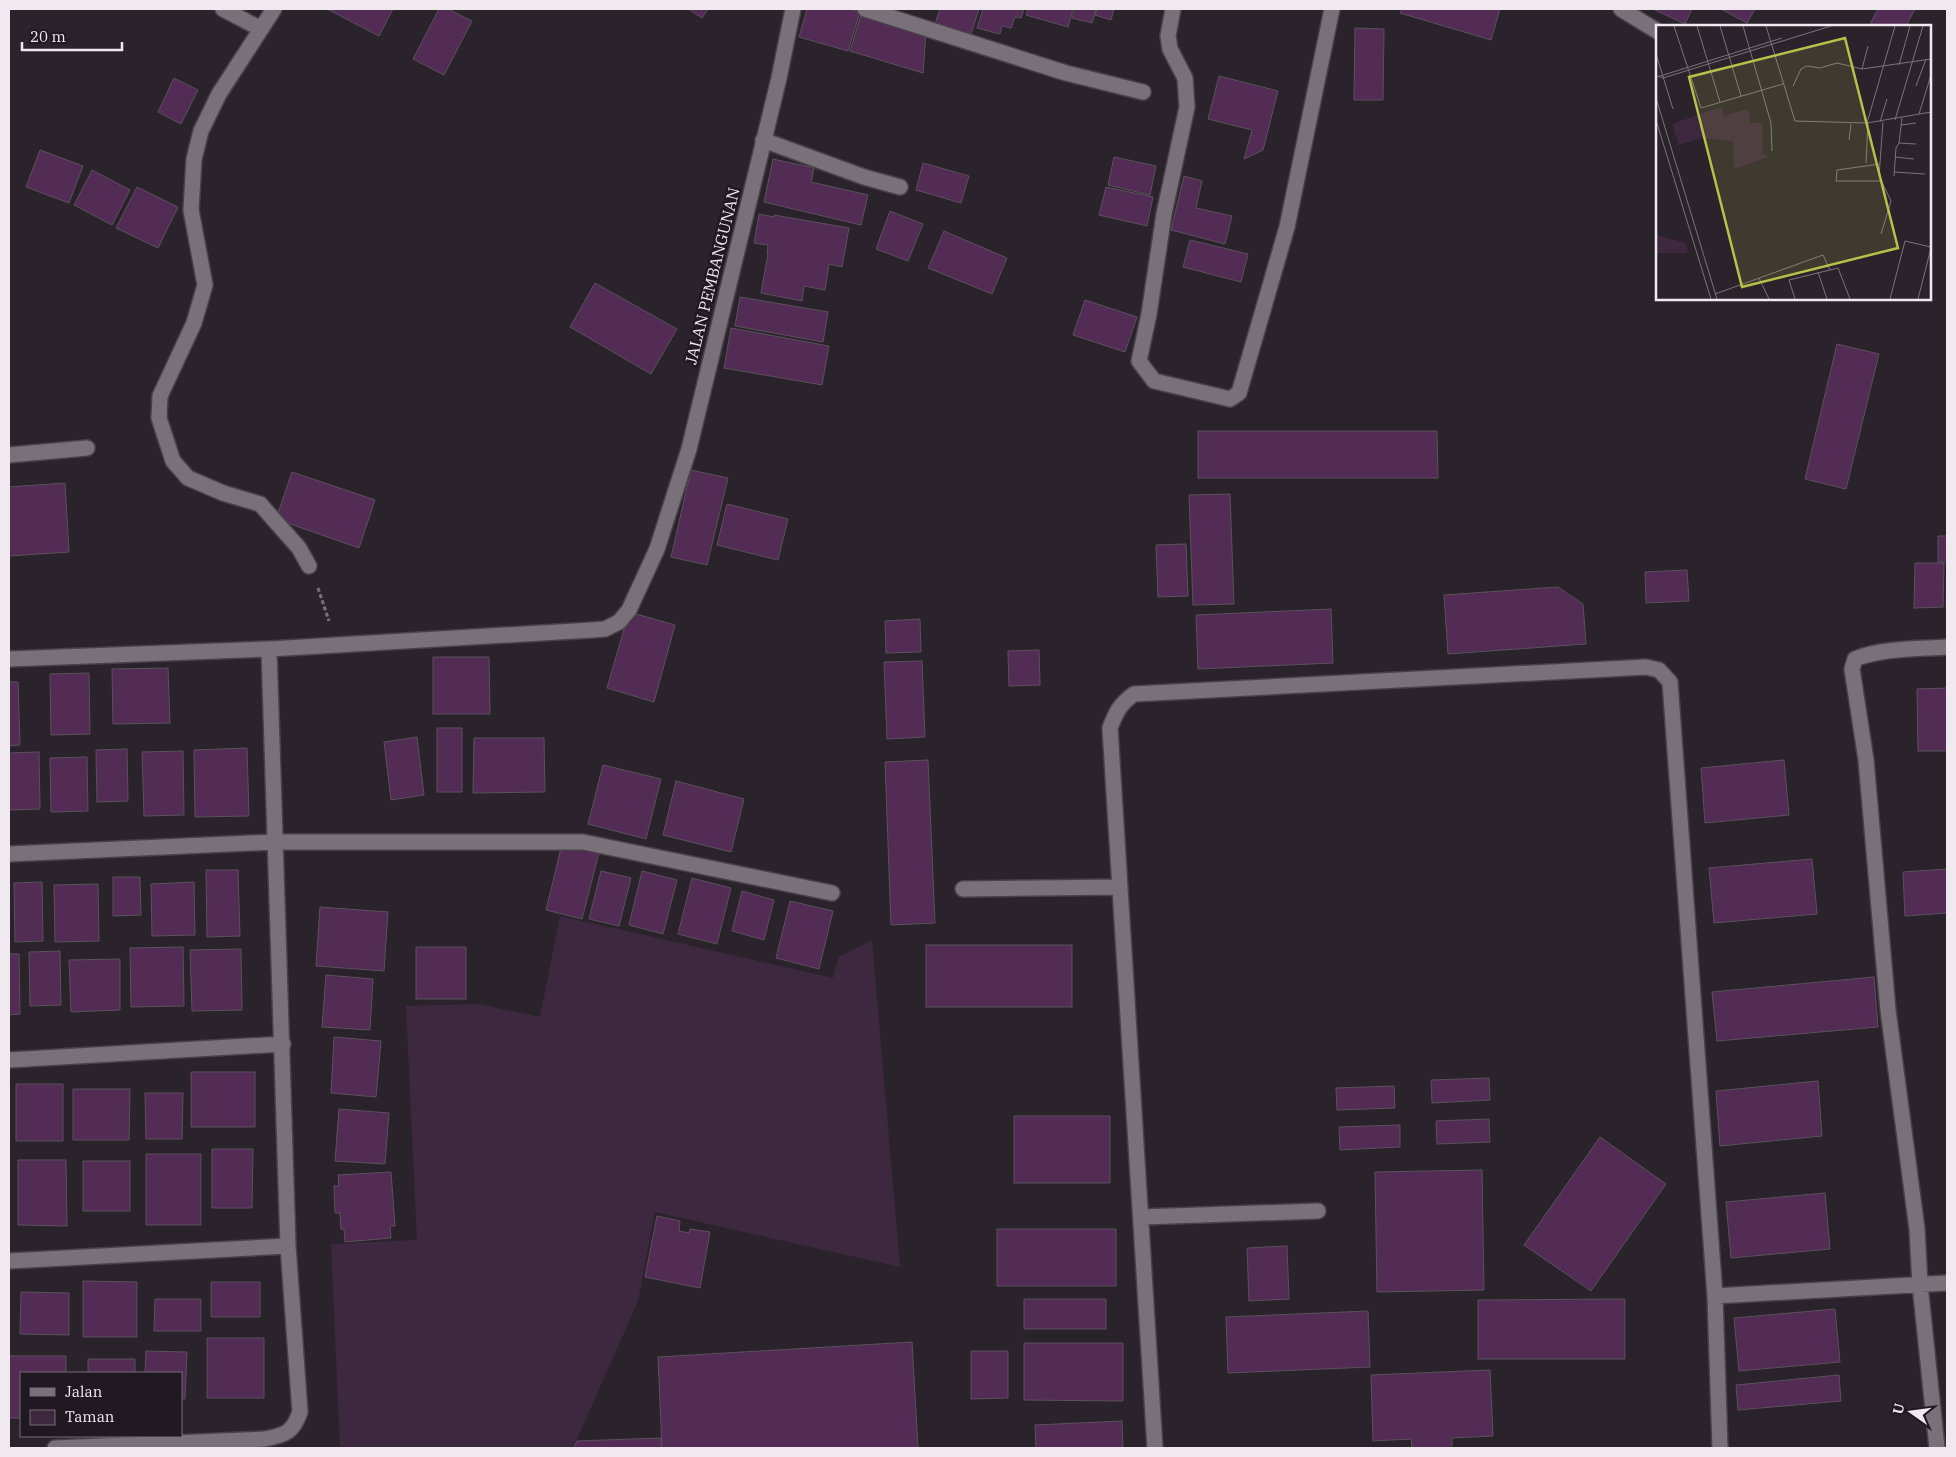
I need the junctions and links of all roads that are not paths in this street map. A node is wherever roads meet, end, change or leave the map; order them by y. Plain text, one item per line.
1 (224, 9) edge
2 (274, 9) edge
3 (793, 9) edge
4 (865, 9) edge
5 (1172, 9) edge
6 (1332, 9) edge
7 (1621, 9) edge
8 (261, 29) junction
9 (1656, 30) edge
10 (1143, 92) dead end
11 (763, 140) junction
12 (900, 187) dead end
13 (87, 448) dead end
14 (9, 455) edge
15 (310, 566) road end
16 (1947, 647) edge
17 (269, 649) junction
18 (9, 658) edge
19 (274, 842) junction
20 (9, 854) edge
21 (1120, 886) junction
22 (963, 889) dead end
23 (832, 893) dead end
24 (283, 1044) junction
25 (9, 1060) edge
26 (1318, 1211) dead end
27 (1142, 1217) junction
28 (288, 1246) junction
29 (9, 1260) edge
30 (1947, 1283) edge
31 (1920, 1285) junction
32 (1715, 1296) junction
33 (55, 1448) edge
34 (1155, 1448) edge
35 (1720, 1448) edge
36 (1937, 1448) edge

1 - 8 street
2 - 8 street
3 - 11 street, JALAN PEMBANGUNAN
4 - 10 street
5 - 6 street
7 - 9 street
8 - 15 street
11 - 12 street
11 - 17 street, JALAN PEMBANGUNAN
13 - 14 street
16 - 31 street
17 - 18 street, JALAN PEMBANGUNAN
17 - 19 street
19 - 20 street
19 - 23 street
19 - 24 street
21 - 22 street
21 - 27 street
21 - 32 street
24 - 25 street
24 - 28 street
26 - 27 street
27 - 34 street
28 - 29 street
28 - 33 street
30 - 31 street
31 - 32 street
31 - 36 street
32 - 35 street

